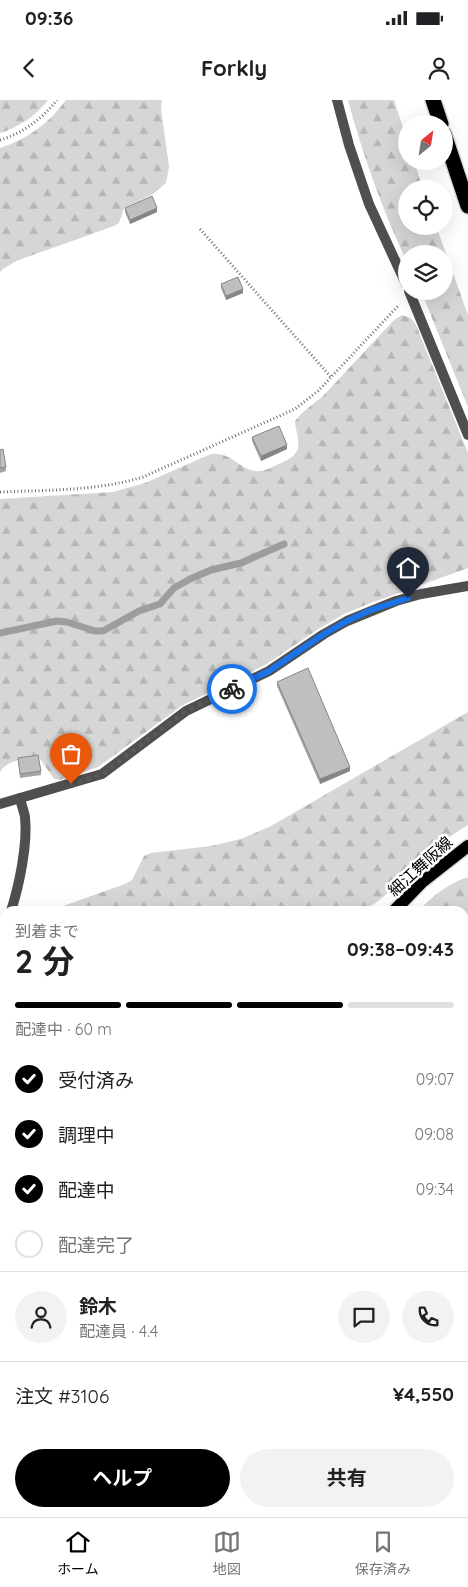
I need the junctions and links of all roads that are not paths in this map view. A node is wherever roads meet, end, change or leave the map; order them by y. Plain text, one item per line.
1 (337, 100) edge
2 (433, 100) edge
3 (437, 115) edge
4 (453, 161) edge
5 (468, 206) edge
6 (398, 267) edge
7 (413, 300) edge
8 (468, 435) edge
9 (468, 586) edge
10 (20, 798) junction
11 (0, 804) edge
12 (468, 846) edge
13 (12, 906) edge
14 (399, 906) edge

1 - 6 street
2 - 3 highway
4 - 5 highway
7 - 8 street
9 - 10 street
10 - 11 street
10 - 13 street
12 - 14 main road, 細江舞阪線

